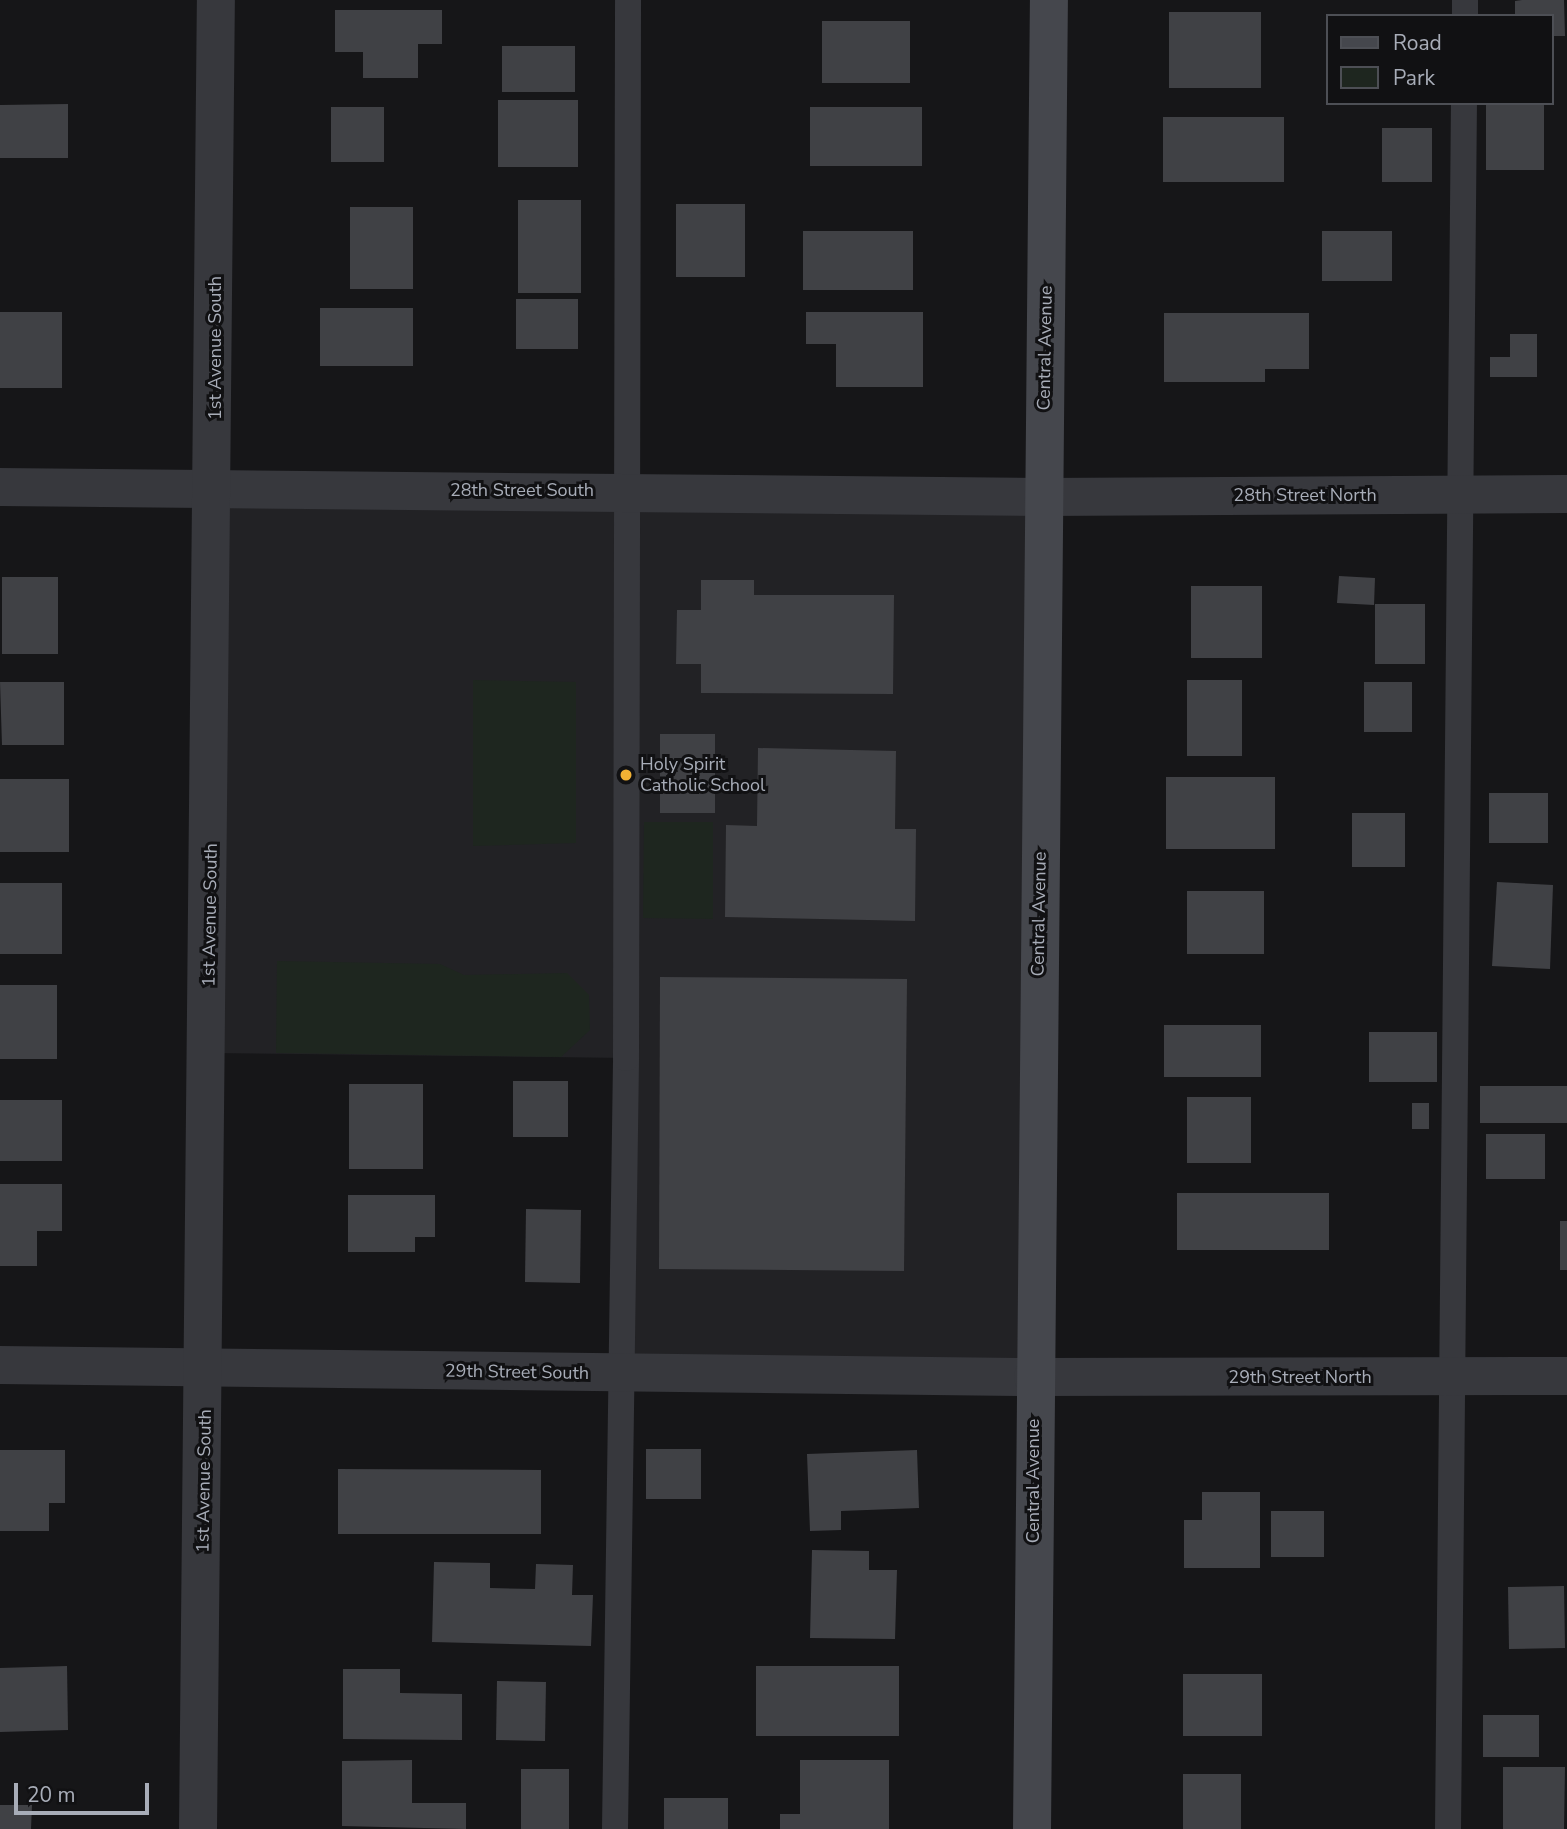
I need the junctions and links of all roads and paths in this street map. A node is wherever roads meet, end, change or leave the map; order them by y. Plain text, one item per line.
1 (216, 0) edge
2 (628, 0) edge
3 (1049, 0) edge
4 (1464, 105) edge
5 (0, 487) edge
6 (214, 488) junction
7 (624, 491) junction
8 (1460, 494) junction
9 (1567, 494) edge
10 (1043, 497) junction
11 (0, 1366) edge
12 (205, 1367) junction
13 (622, 1373) junction
14 (1453, 1376) junction
15 (1567, 1376) edge
16 (1034, 1377) junction
17 (198, 1829) edge
18 (615, 1829) edge
19 (1032, 1829) edge
20 (1448, 1829) edge

1 - 6 street, 1st Avenue South
2 - 7 lane
3 - 10 street, Central Avenue
4 - 8 lane
5 - 6 street, 28th Street South
6 - 7 street, 28th Street South
6 - 12 street, 1st Avenue South
7 - 10 street, 28th Street South
7 - 13 lane
8 - 9 street, 28th Street North
8 - 10 street, 28th Street North
8 - 14 lane
10 - 16 street, Central Avenue
11 - 12 street, 29th Street South
12 - 13 street, 29th Street South
12 - 17 street, 1st Avenue South
13 - 16 street, 29th Street South
13 - 18 lane
14 - 15 street, 29th Street North
14 - 16 street, 29th Street North
14 - 20 lane
16 - 19 street, Central Avenue

